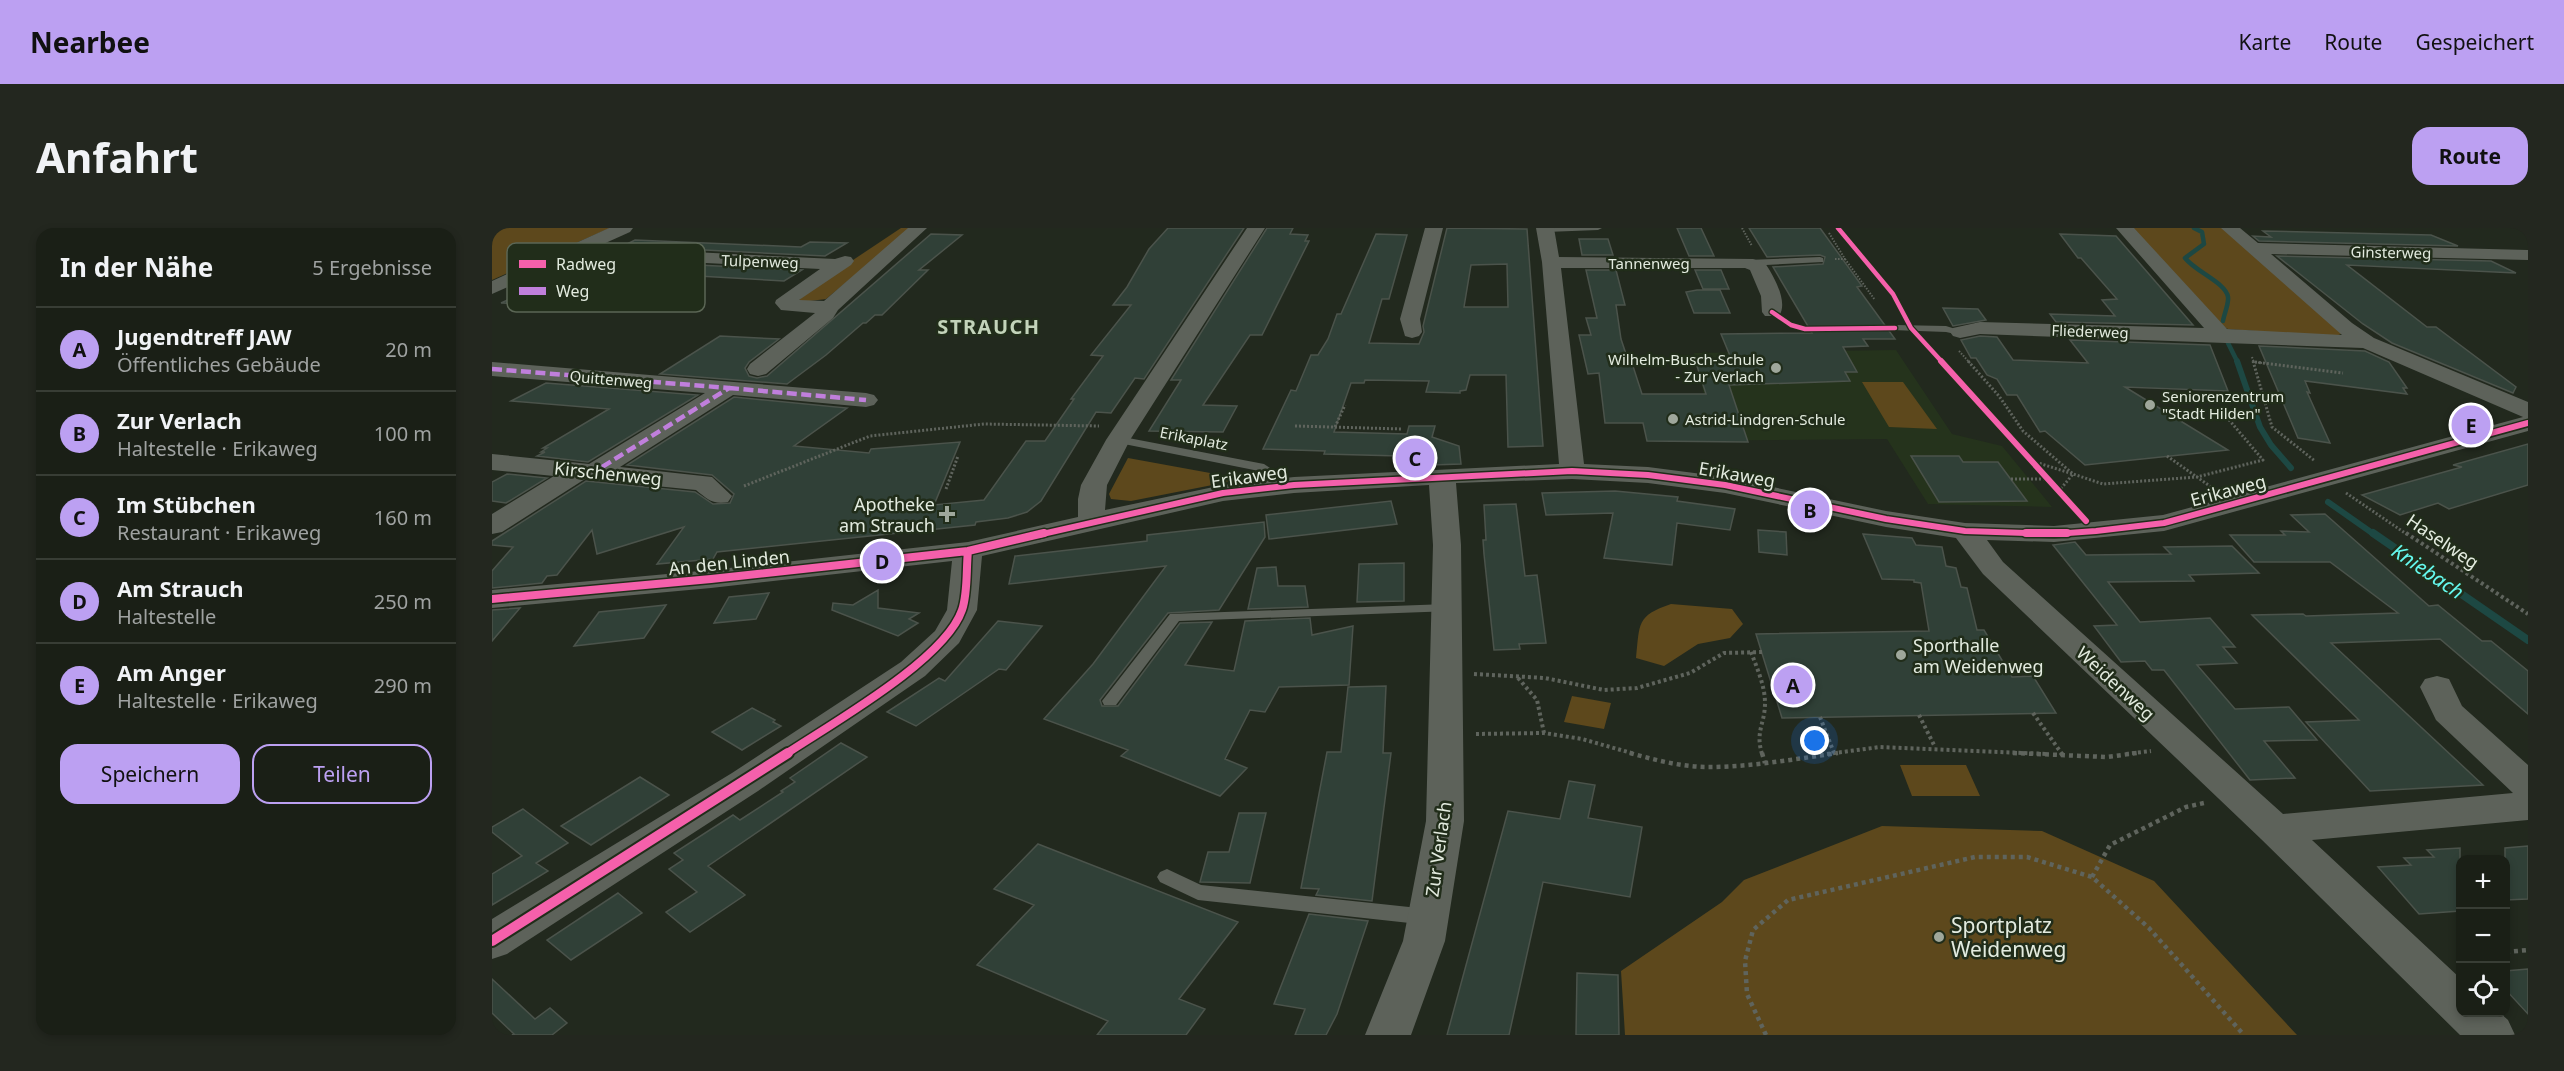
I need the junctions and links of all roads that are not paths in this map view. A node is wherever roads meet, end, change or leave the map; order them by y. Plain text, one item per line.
1 (624, 228) edge
2 (895, 228) edge
3 (918, 228) edge
4 (1256, 228) edge
5 (1434, 228) edge
6 (1598, 228) edge
7 (2125, 228) edge
8 (2230, 228) edge
9 (1545, 229) edge
10 (877, 240) dead end
11 (589, 243) edge
12 (2253, 248) junction
13 (858, 252) dead end
14 (2528, 255) edge
15 (705, 258) edge
16 (1820, 260) dead end
17 (1551, 262) junction
18 (1747, 263) junction
19 (840, 265) junction
20 (507, 281) edge
21 (492, 288) edge
22 (829, 307) junction
23 (1772, 312) dead end
24 (1895, 328) dead end
25 (1412, 332) dead end
26 (1960, 332) joint
27 (2221, 335) junction
28 (2367, 342) junction
29 (492, 369) edge
30 (758, 369) dead end
31 (729, 388) junction
32 (866, 400) dead end
33 (2528, 411) edge
34 (2528, 423) edge
35 (1110, 433) junction
36 (492, 462) edge
37 (1264, 468) dead end
38 (588, 471) junction
39 (1572, 471) junction
40 (1442, 476) junction
41 (719, 496) dead end
42 (1092, 521) junction
43 (492, 526) edge
44 (1965, 531) junction
45 (968, 551) junction
46 (492, 599) edge
47 (1447, 608) junction
48 (2437, 687) dead end
49 (1110, 701) dead end
50 (2528, 786) edge
51 (2528, 806) edge
52 (2275, 830) junction
53 (1167, 877) dead end
54 (1428, 917) junction
55 (492, 941) edge
56 (2456, 1002) edge
57 (2472, 1017) edge
58 (1388, 1035) edge
59 (2492, 1035) edge

1 - 11 street
2 - 10 street
3 - 22 street
4 - 35 street
5 - 25 street
6 - 9 lane
7 - 27 street
8 - 12 street
9 - 17 street
12 - 14 street, Ginsterweg
12 - 28 street
13 - 19 street
15 - 19 street, Tulpenweg
16 - 18 lane, Tannenweg
17 - 18 street, Tannenweg
17 - 39 street
18 - 23 street
19 - 22 street
20 - 21 street
22 - 30 street
24 - 26 lane
26 - 27 street, Fliederweg
27 - 28 street, Fliederweg
28 - 33 street
29 - 31 street, Quittenweg
31 - 32 street, Quittenweg
31 - 38 street
34 - 44 street, Erikaweg
35 - 37 lane, Erikaplatz
35 - 42 street
36 - 38 street, Kirschenweg
38 - 41 street, Kirschenweg
38 - 43 street
39 - 40 street, Erikaweg
39 - 44 street, Erikaweg
40 - 42 street, Erikaweg
40 - 47 street, Zur Verlach
42 - 45 street, Erikaweg
44 - 52 street, Weidenweg
45 - 46 street, An den Linden
45 - 55 street
47 - 49 lane
47 - 54 street, Zur Verlach
48 - 50 street
51 - 52 street
52 - 56 street, Weidenweg
53 - 54 lane
54 - 58 street, Zur Verlach
57 - 59 street

